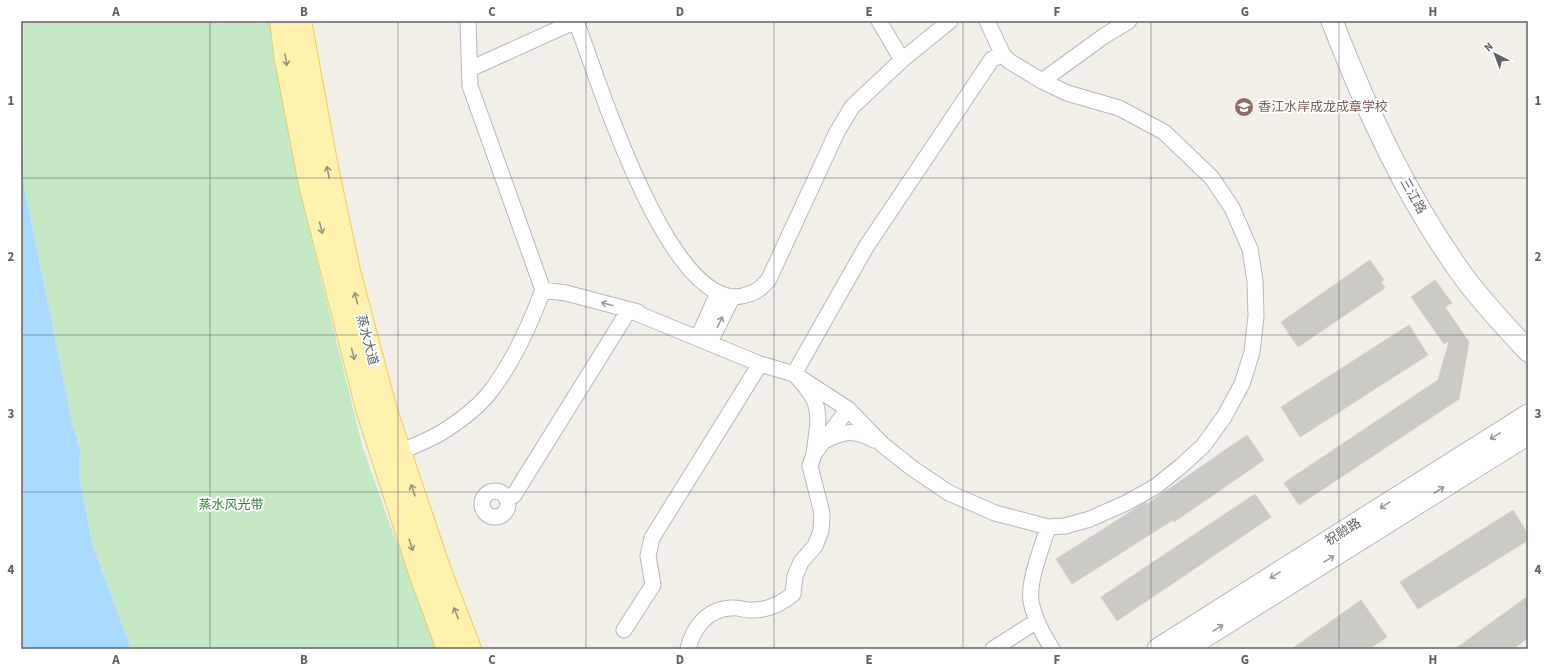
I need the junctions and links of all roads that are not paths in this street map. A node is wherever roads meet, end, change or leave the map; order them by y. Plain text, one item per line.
1 (280, 21) edge
2 (300, 21) edge
3 (468, 21) edge
4 (576, 21) edge
5 (878, 21) edge
6 (950, 21) edge
7 (987, 21) edge
8 (1129, 21) edge
9 (1332, 21) edge
10 (1342, 21) edge
11 (1003, 55) junction
12 (902, 60) junction
13 (470, 70) junction
14 (1042, 81) junction
15 (543, 290) junction
16 (725, 295) junction
17 (629, 310) junction
18 (1528, 336) edge
19 (706, 337) junction
20 (1528, 351) edge
21 (760, 364) junction
22 (794, 374) junction
23 (823, 392) junction
24 (848, 409) junction
25 (1528, 415) edge
26 (1528, 434) edge
27 (823, 442) junction
28 (883, 445) junction
29 (400, 452) junction
30 (814, 454) junction
31 (507, 500) dead end
32 (1048, 527) junction
33 (1037, 621) junction
34 (624, 630) dead end
35 (448, 649) edge
36 (470, 649) edge
37 (688, 649) edge
38 (993, 649) edge
39 (1052, 649) edge
40 (1158, 649) edge
41 (1186, 649) edge

1 -> 35 main road, 蒸水大道
29 -> 2 main road, 蒸水大道
3 - 13 street
4 - 13 street
4 - 16 street
5 - 12 street
6 - 12 street
7 - 11 street
8 - 14 street
9 - 20 main road, 三江路
10 - 18 main road, 三江路
11 - 14 street
11 - 22 street
12 - 16 street
13 - 15 street
14 - 32 street
17 -> 15 street
15 - 29 street
16 - 19 street
17 - 19 street
17 - 31 street
19 - 21 street
21 - 22 street
21 - 34 street
22 - 23 street
22 - 30 street
23 - 24 street
23 - 30 street
24 - 27 street
24 - 28 street
25 -> 40 main road, 祝融路
41 -> 26 main road, 祝融路
27 - 28 street
27 - 30 street
28 - 32 street
36 -> 29 main road, 蒸水大道
30 - 37 street
32 - 33 street
33 - 38 street
33 - 39 street

